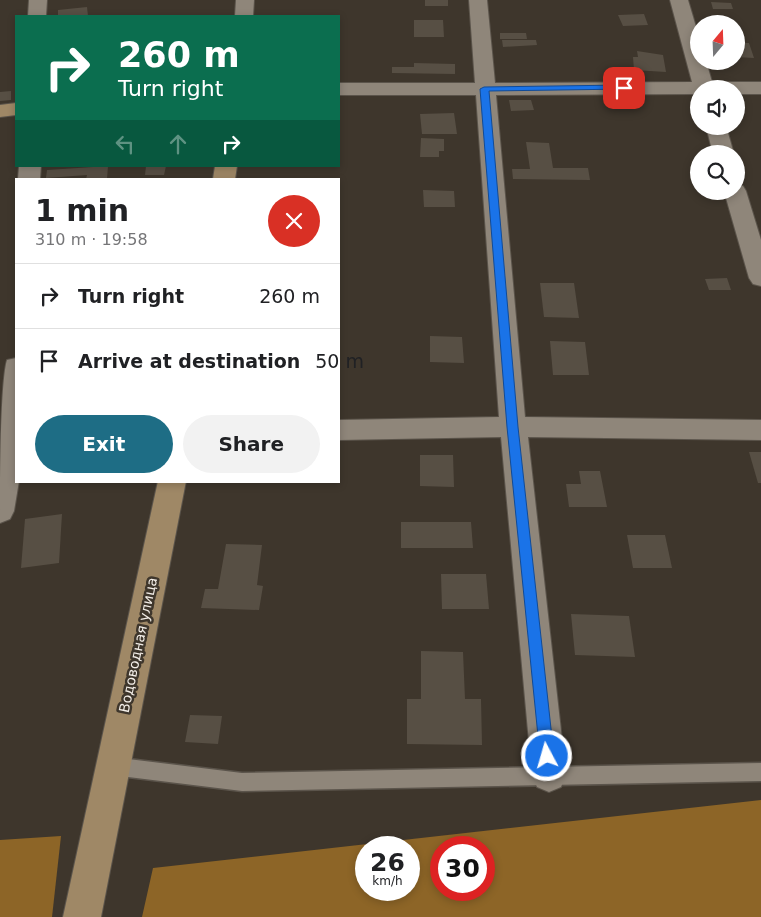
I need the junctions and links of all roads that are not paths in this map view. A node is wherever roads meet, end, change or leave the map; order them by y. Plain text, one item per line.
1 (38, 0) edge
2 (245, 0) edge
3 (478, 0) edge
4 (679, 0) edge
5 (38, 15) edge
6 (244, 15) edge
7 (702, 80) edge
8 (690, 88) edge
9 (745, 88) edge
10 (761, 88) edge
11 (340, 89) edge
12 (484, 89) junction
13 (15, 109) edge
14 (0, 111) edge
15 (738, 200) edge
16 (761, 278) edge
17 (15, 380) edge
18 (512, 427) junction
19 (340, 430) edge
20 (761, 430) edge
21 (9, 455) edge
22 (172, 483) edge
23 (0, 510) edge
24 (112, 766) junction
25 (761, 772) edge
26 (549, 775) junction
27 (82, 917) edge

1 - 5 street
2 - 6 street
3 - 12 street
4 - 7 street
8 - 12 street
9 - 10 street
11 - 12 street
12 - 18 street
13 - 14 street
15 - 16 street
17 - 21 street
18 - 19 street
18 - 20 street
18 - 26 street
21 - 23 street
22 - 24 street, Водоводная улица
24 - 26 lane
24 - 27 street, Водоводная улица
25 - 26 lane

